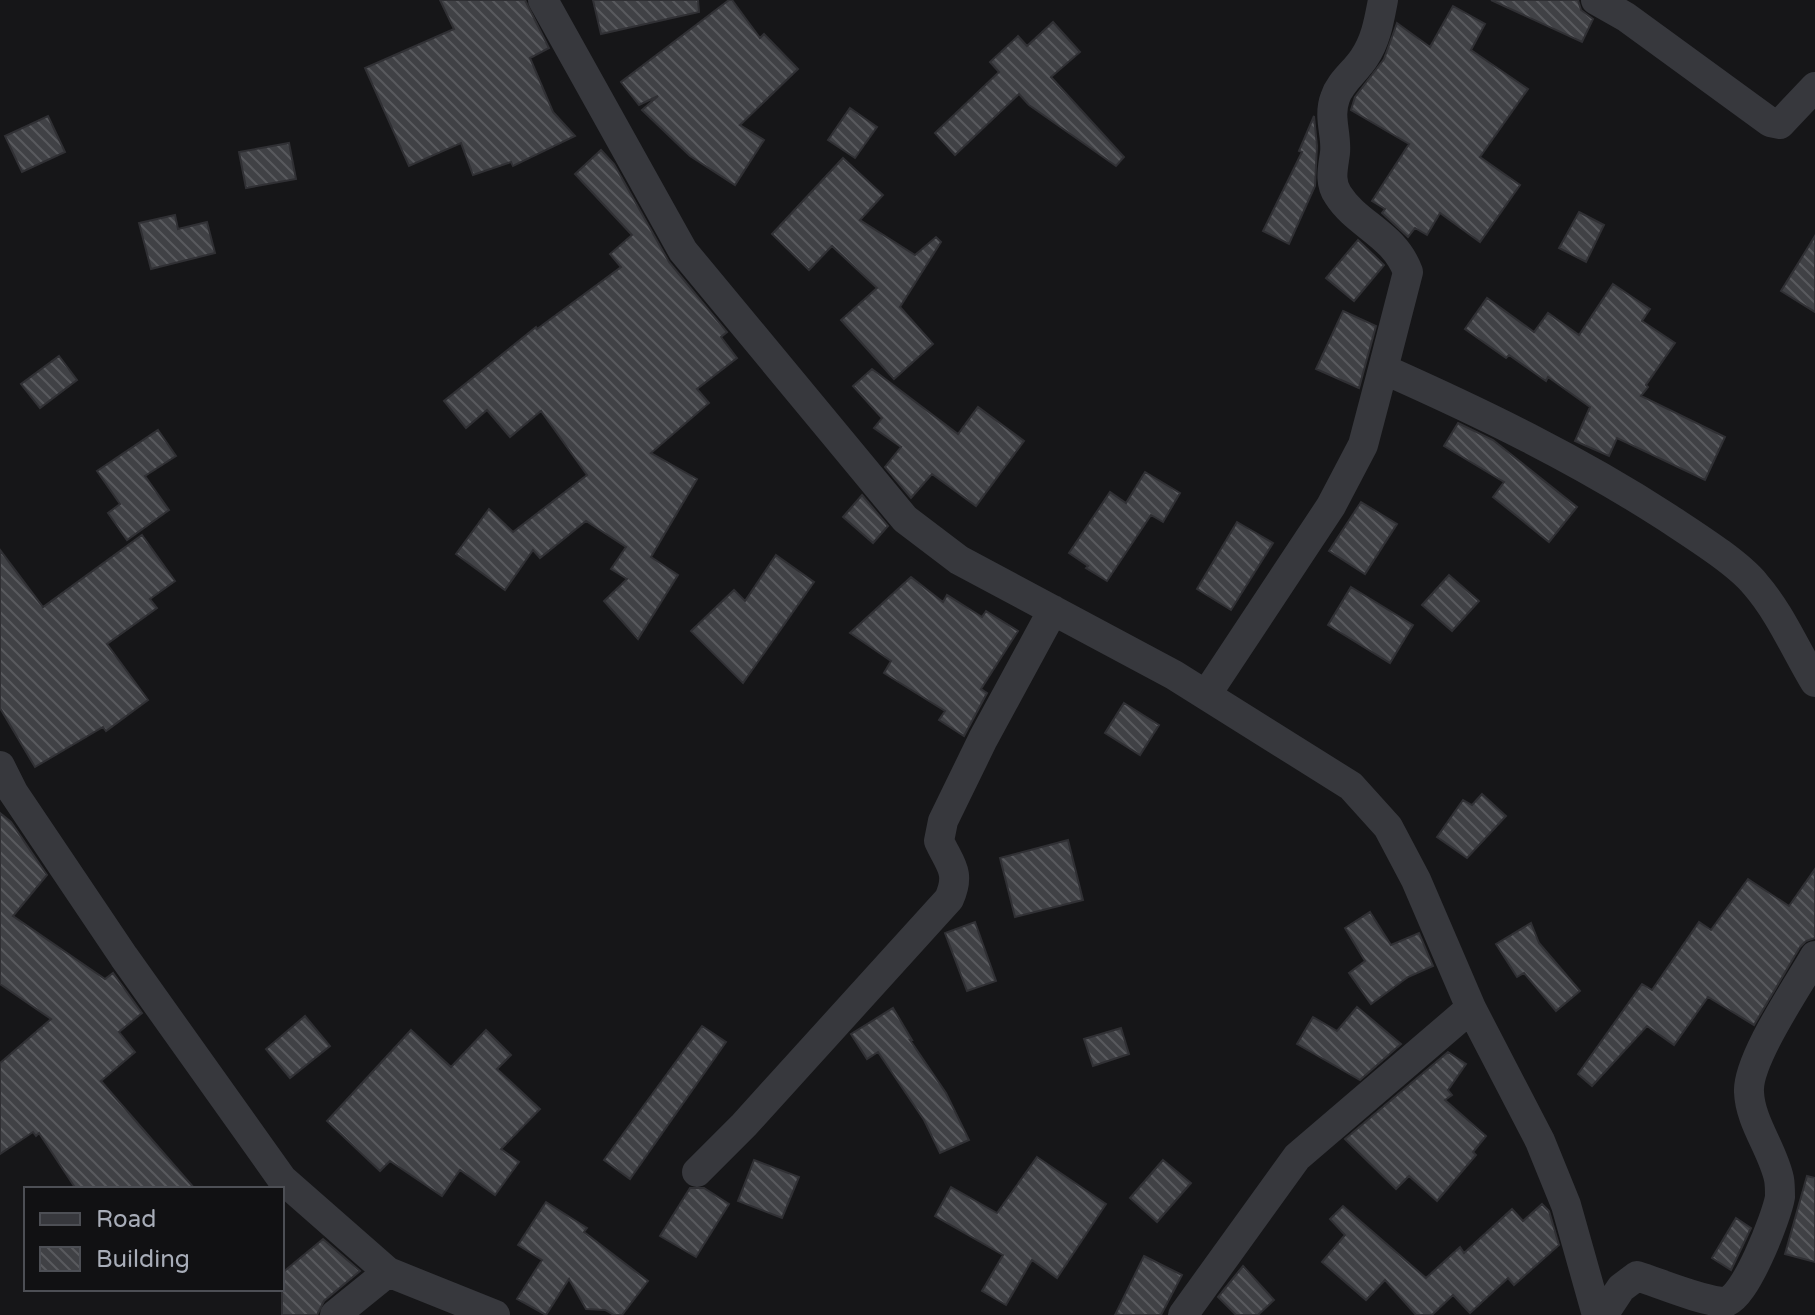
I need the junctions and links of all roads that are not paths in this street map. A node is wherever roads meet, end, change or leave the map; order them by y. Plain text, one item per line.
1 (543, 0) edge
2 (1383, 0) edge
3 (1596, 0) edge
4 (1815, 87) edge
5 (1383, 369) junction
6 (1053, 610) junction
7 (1815, 682) edge
8 (1206, 695) junction
9 (0, 766) edge
10 (1815, 956) edge
11 (1471, 1008) junction
12 (697, 1172) dead end
13 (388, 1272) junction
14 (335, 1315) edge
15 (495, 1315) edge
16 (1183, 1315) edge
17 (1597, 1315) edge
18 (1603, 1315) edge

1 - 6 street
2 - 5 street
3 - 4 street
5 - 7 street
5 - 8 street
6 - 8 street
6 - 12 street
8 - 11 street
9 - 13 street
10 - 18 street
11 - 16 street
11 - 17 street
13 - 14 street
13 - 15 street

